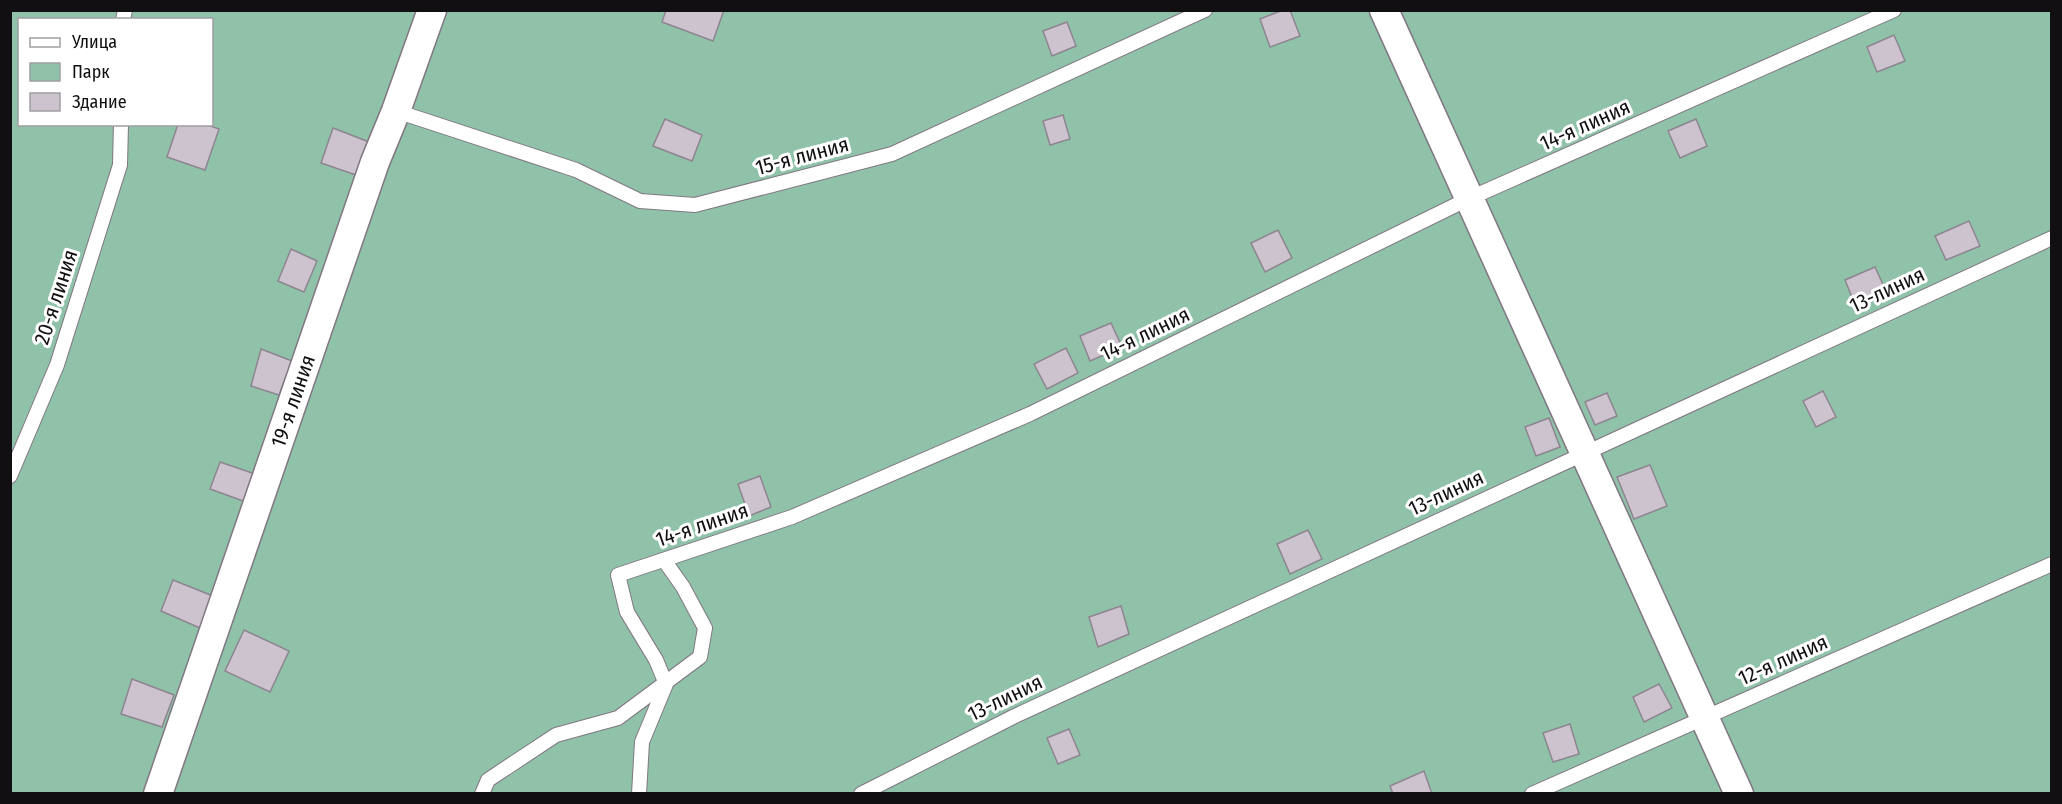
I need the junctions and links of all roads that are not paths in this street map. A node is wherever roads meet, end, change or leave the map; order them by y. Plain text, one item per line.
1 (432, 10) edge
2 (1205, 10) edge
3 (1384, 10) edge
4 (1894, 10) edge
5 (396, 111) junction
6 (121, 126) edge
7 (1468, 199) junction
8 (2052, 238) edge
9 (1583, 452) junction
10 (10, 476) edge
11 (664, 560) junction
12 (2052, 564) edge
13 (666, 684) junction
14 (1704, 718) junction
15 (158, 794) edge
16 (482, 794) edge
17 (639, 794) edge
18 (861, 794) edge
19 (1532, 794) edge
20 (1739, 794) edge

1 - 5 street, 19-я линия
2 - 5 lane, 15-я линия
3 - 7 street
4 - 7 lane, 14-я линия
5 - 15 street, 19-я линия
6 - 10 lane, 20-я линия
7 - 9 street
7 - 11 lane, 14-я линия
8 - 9 lane, 13-линия
9 - 14 street
9 - 18 lane, 13-линия
11 - 13 lane
11 - 13 lane, 14-я линия
12 - 14 lane, 12-я линия
13 - 16 lane
13 - 17 lane
14 - 19 lane, 12-я линия
14 - 20 street

